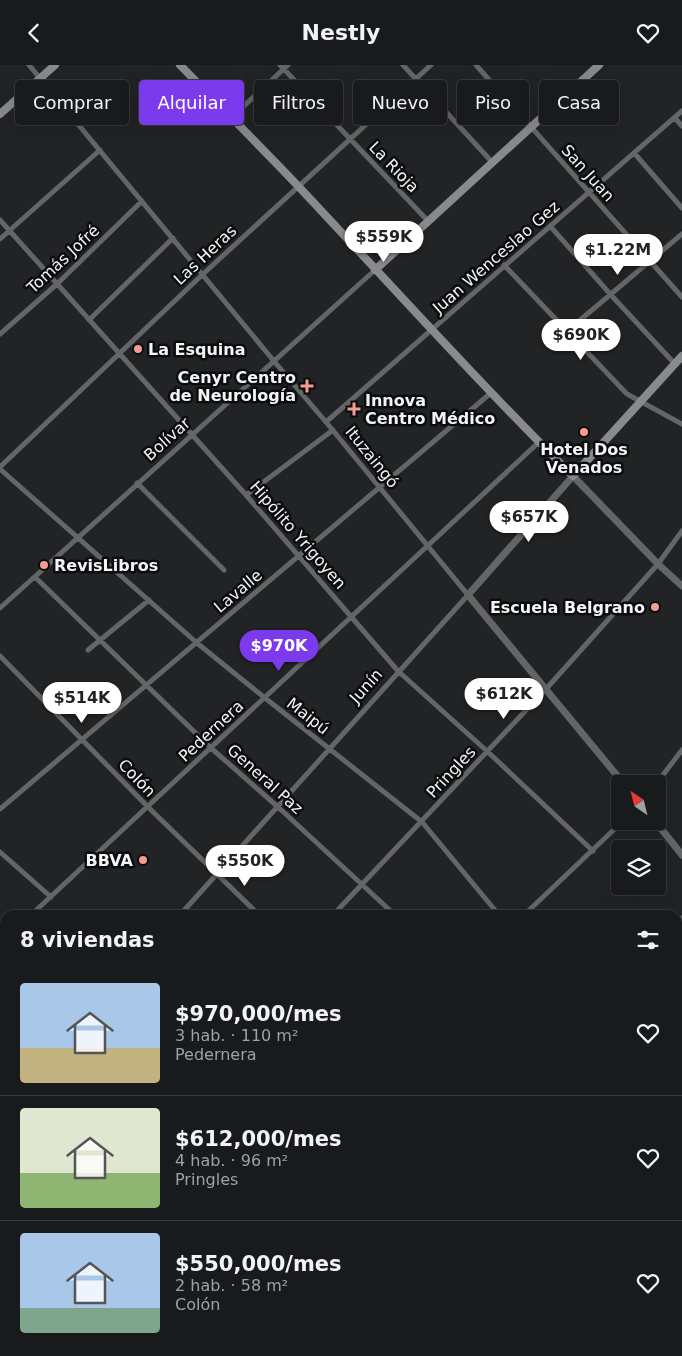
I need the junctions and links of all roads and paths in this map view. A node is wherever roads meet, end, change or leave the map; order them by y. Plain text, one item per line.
1 (29, 65) edge
2 (55, 65) edge
3 (180, 65) edge
4 (403, 65) edge
5 (431, 65) edge
6 (476, 65) edge
7 (599, 65) edge
8 (284, 66) edge
9 (40, 78) junction
10 (416, 79) junction
11 (194, 80) edge
12 (244, 105) edge
13 (682, 111) edge
14 (0, 114) edge
15 (675, 118) junction
16 (238, 125) edge
17 (682, 127) edge
18 (531, 128) junction
19 (350, 139) junction
20 (100, 150) junction
21 (635, 154) junction
22 (492, 162) junction
23 (299, 187) junction
24 (590, 193) junction
25 (142, 201) junction
26 (682, 208) edge
27 (0, 220) edge
28 (428, 221) junction
29 (550, 227) junction
30 (9, 231) junction
31 (682, 234) edge
32 (0, 239) edge
33 (173, 239) junction
34 (650, 261) junction
35 (504, 265) junction
36 (375, 269) junction
37 (203, 274) junction
38 (56, 284) junction
39 (611, 295) junction
40 (682, 297) edge
41 (89, 320) junction
42 (432, 329) junction
43 (566, 331) junction
44 (0, 334) edge
45 (118, 354) junction
46 (682, 356) edge
47 (273, 360) junction
48 (675, 364) junction
49 (492, 392) junction
50 (642, 402) junction
51 (326, 422) junction
52 (682, 424) edge
53 (333, 430) junction
54 (191, 435) junction
55 (539, 442) junction
56 (0, 468) edge
57 (574, 476) junction
58 (137, 483) junction
59 (379, 487) junction
60 (246, 495) junction
61 (682, 531) edge
62 (77, 537) junction
63 (427, 547) junction
64 (299, 555) junction
65 (658, 564) junction
66 (224, 570) dead end
67 (35, 577) junction
68 (682, 586) edge
69 (468, 595) junction
70 (149, 600) junction
71 (0, 608) edge
72 (352, 616) junction
73 (100, 639) junction
74 (197, 643) junction
75 (88, 650) dead end
76 (0, 656) edge
77 (398, 671) junction
78 (145, 686) junction
79 (546, 689) junction
80 (264, 699) junction
81 (83, 740) junction
82 (211, 748) junction
83 (329, 749) junction
84 (682, 750) edge
85 (488, 751) junction
86 (617, 775) edge
87 (663, 775) edge
88 (148, 807) junction
89 (278, 807) junction
90 (0, 809) edge
91 (422, 822) junction
92 (614, 830) edge
93 (662, 830) edge
94 (0, 851) edge
95 (593, 851) junction
96 (682, 855) edge
97 (217, 873) junction
98 (362, 885) junction
99 (51, 897) junction
100 (37, 910) edge
101 (184, 910) edge
102 (254, 910) edge
103 (338, 910) edge
104 (390, 910) edge
105 (495, 910) edge
106 (529, 910) edge

1 - 9 street, Ituzaingó
2 - 9 main road
3 - 11 main road
4 - 10 street
5 - 10 street, Las Heras
6 - 18 street, San Juan
7 - 18 main road
8 - 12 street
8 - 19 street, La Rioja
9 - 14 main road
9 - 20 street, Ituzaingó
10 - 19 street, Las Heras
10 - 22 street
13 - 15 street, Juan Wenceslao Gez
15 - 17 street
15 - 21 street, Juan Wenceslao Gez
16 - 23 main road
18 - 22 main road
18 - 24 street, San Juan
19 - 23 street, Las Heras
19 - 28 street, La Rioja
20 - 25 street, Ituzaingó
20 - 30 street
21 - 24 street, Juan Wenceslao Gez
21 - 26 street
22 - 28 main road
23 - 36 main road
23 - 37 street, Las Heras
24 - 29 street, Juan Wenceslao Gez
24 - 34 street, San Juan
25 - 33 street, Ituzaingó
25 - 38 street, Tomás Jofré
27 - 30 street, Hipólito Yrigoyen
28 - 36 main road
29 - 35 street, Juan Wenceslao Gez
29 - 39 street
30 - 32 street
30 - 38 street, Hipólito Yrigoyen
31 - 34 street
33 - 37 street, Ituzaingó
33 - 41 street
34 - 39 street
34 - 40 street, San Juan
35 - 42 street, Juan Wenceslao Gez
35 - 43 street
36 - 42 main road
36 - 47 street, Bolívar
37 - 45 street, Las Heras
37 - 47 street, Ituzaingó
38 - 41 street, Hipólito Yrigoyen
38 - 44 street, Tomás Jofré
39 - 43 street
39 - 48 street
41 - 45 street, Hipólito Yrigoyen
42 - 49 main road
42 - 51 street, Juan Wenceslao Gez
43 - 50 street
45 - 54 street, Hipólito Yrigoyen
45 - 56 street, Las Heras
46 - 48 main road
47 - 51 street, Ituzaingó
47 - 54 street, Bolívar
48 - 50 main road
49 - 55 main road
49 - 59 street, Lavalle
50 - 52 street
50 - 57 main road
51 - 53 street, Ituzaingó
53 - 59 street, Ituzaingó
53 - 60 street
54 - 58 street, Bolívar
54 - 60 street, Hipólito Yrigoyen
55 - 57 main road
55 - 63 street, Pedernera
56 - 62 street, Maipú
57 - 65 street
57 - 69 street, Junín
58 - 62 street, Bolívar
58 - 66 street
59 - 63 street, Ituzaingó
59 - 64 street, Lavalle
60 - 64 street, Hipólito Yrigoyen
61 - 65 street, Pringles
62 - 67 street, Bolívar
62 - 70 street, Maipú
63 - 69 street, Ituzaingó
63 - 72 street, Pedernera
64 - 72 street, Hipólito Yrigoyen
64 - 74 street, Lavalle
65 - 68 street
65 - 79 street, Pringles
67 - 71 street, Bolívar
67 - 73 street, General Paz
69 - 77 street, Junín
69 - 79 street, Ituzaingó
70 - 73 street
70 - 74 street, Maipú
72 - 77 street, Hipólito Yrigoyen
72 - 80 street, Pedernera
73 - 75 street
73 - 78 street, General Paz
74 - 78 street, Lavalle
74 - 80 street, Maipú
76 - 81 street, Colón
77 - 83 street, Junín
77 - 85 street, Hipólito Yrigoyen
78 - 81 street, Lavalle
78 - 82 street, General Paz
79 - 85 street, Pringles
79 - 86 street, Ituzaingó
80 - 82 street, Pedernera
80 - 83 street, Maipú
81 - 88 street, Colón
81 - 90 street, Lavalle
82 - 88 street, Pedernera
82 - 89 street, General Paz
83 - 89 street, Junín
83 - 91 street, Maipú
84 - 87 street
85 - 91 street, Pringles
85 - 95 street, Hipólito Yrigoyen
88 - 97 street, Colón
88 - 99 street, Pedernera
89 - 97 street, Junín
89 - 98 street, General Paz
91 - 98 street, Pringles
91 - 105 street, Maipú
92 - 95 street
93 - 96 street
94 - 99 street
95 - 106 street
97 - 101 street, Junín
97 - 102 street, Colón
98 - 103 street, Pringles
98 - 104 street, General Paz
99 - 100 street, Pedernera

